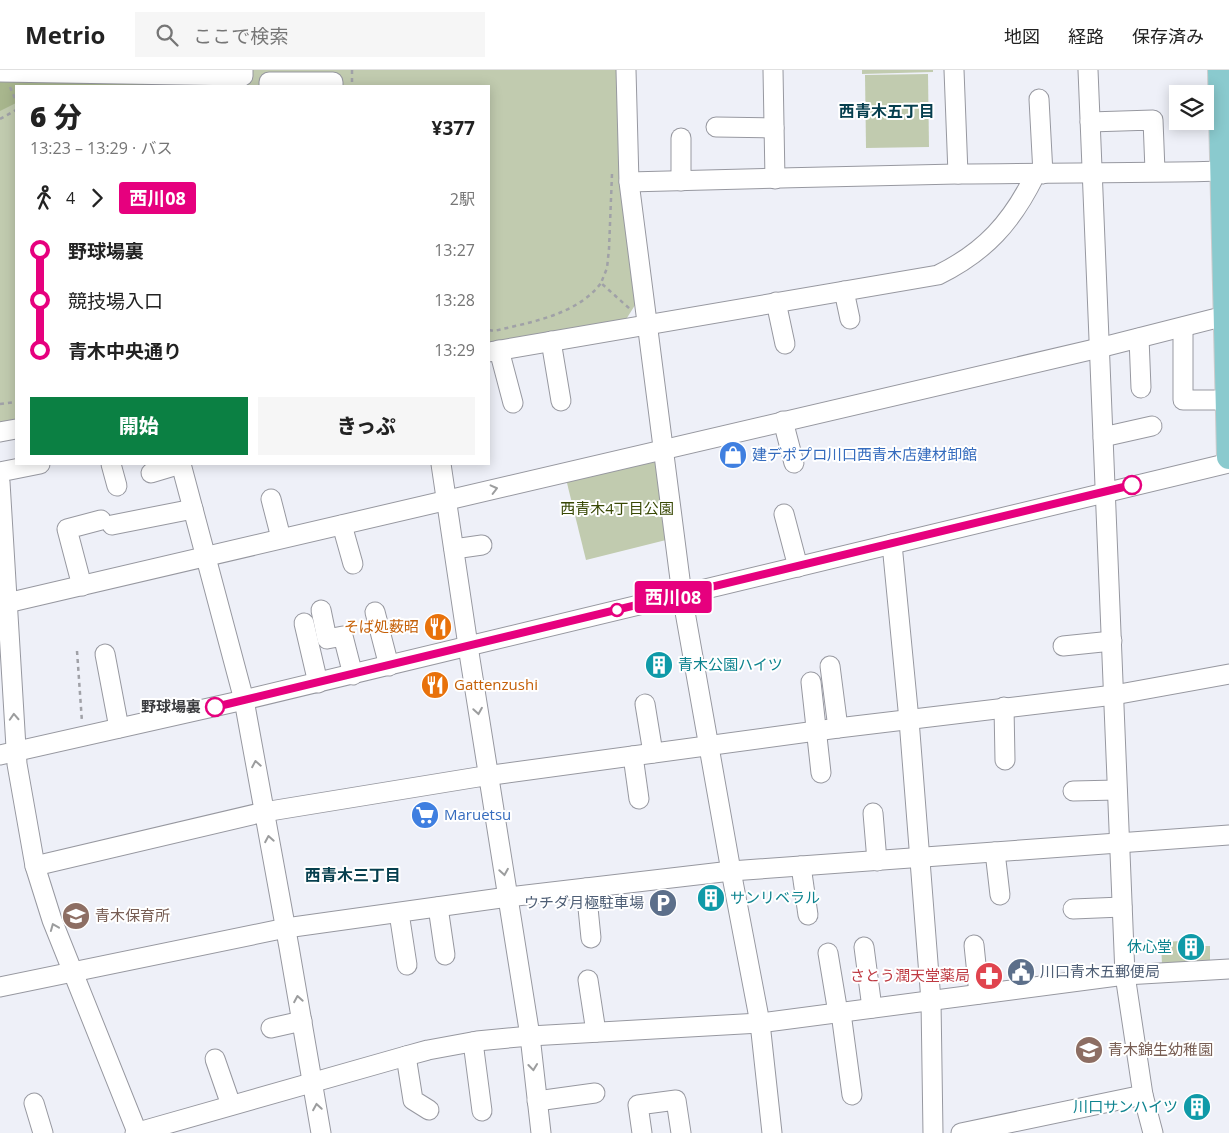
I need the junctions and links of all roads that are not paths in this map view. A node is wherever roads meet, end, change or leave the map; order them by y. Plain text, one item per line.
1 (244, 70) edge
2 (626, 70) edge
3 (773, 70) edge
4 (954, 70) edge
5 (1088, 70) edge
6 (1220, 70) edge
7 (0, 72) edge
8 (268, 85) edge
9 (333, 85) edge
10 (1039, 100) dead end
11 (1090, 122) junction
12 (716, 127) dead end
13 (774, 128) junction
14 (681, 138) dead end
15 (1226, 171) edge
16 (1092, 172) junction
17 (1155, 172) junction
18 (958, 174) junction
19 (1039, 174) junction
20 (775, 179) junction
21 (681, 181) junction
22 (629, 182) junction
23 (844, 291) junction
24 (776, 302) junction
25 (1228, 315) edge
26 (850, 319) dead end
27 (648, 324) junction
28 (1182, 327) junction
29 (1139, 338) junction
30 (551, 341) junction
31 (785, 344) dead end
32 (1099, 348) junction
33 (494, 351) edge
34 (1141, 388) dead end
35 (1228, 400) edge
36 (562, 401) dead end
37 (513, 403) dead end
38 (783, 421) junction
39 (1152, 426) dead end
40 (15, 429) edge
41 (0, 432) edge
42 (1104, 437) junction
43 (664, 448) junction
44 (1229, 457) edge
45 (794, 463) dead end
46 (1229, 463) edge
47 (35, 465) edge
48 (112, 465) edge
49 (178, 465) edge
50 (181, 465) edge
51 (441, 465) edge
52 (0, 472) edge
53 (151, 473) dead end
54 (0, 482) edge
55 (117, 486) dead end
56 (1106, 491) junction
57 (271, 499) dead end
58 (447, 501) junction
59 (193, 509) junction
60 (784, 514) dead end
61 (342, 525) junction
62 (282, 538) junction
63 (482, 544) dead end
64 (892, 544) junction
65 (454, 549) junction
66 (206, 556) junction
67 (353, 564) dead end
68 (798, 567) junction
69 (82, 586) junction
70 (682, 595) junction
71 (7, 603) junction
72 (321, 610) dead end
73 (374, 612) dead end
74 (304, 623) dead end
75 (1112, 641) junction
76 (468, 646) junction
77 (1062, 646) dead end
78 (105, 654) dead end
79 (389, 666) junction
80 (830, 666) dead end
81 (353, 674) junction
82 (1229, 674) edge
83 (811, 682) dead end
84 (318, 683) junction
85 (1114, 695) junction
86 (244, 700) junction
87 (645, 704) dead end
88 (1004, 707) junction
89 (909, 720) junction
90 (119, 728) junction
91 (838, 728) junction
92 (817, 731) junction
93 (709, 746) junction
94 (8, 753) edge
95 (653, 753) junction
96 (633, 756) junction
97 (1005, 760) dead end
98 (821, 773) dead end
99 (488, 775) junction
100 (1118, 790) junction
101 (1074, 791) dead end
102 (639, 800) dead end
103 (264, 812) junction
104 (873, 813) dead end
105 (1229, 836) edge
106 (1120, 843) junction
107 (995, 852) junction
108 (921, 857) junction
109 (877, 860) junction
110 (35, 866) junction
111 (801, 866) junction
112 (731, 871) junction
113 (586, 888) junction
114 (1000, 895) dead end
115 (508, 897) junction
116 (438, 907) junction
117 (1122, 907) junction
118 (1073, 909) dead end
119 (399, 913) junction
120 (808, 915) dead end
121 (286, 928) junction
122 (591, 938) dead end
123 (974, 945) dead end
124 (864, 946) dead end
125 (828, 953) dead end
126 (445, 954) dead end
127 (407, 965) dead end
128 (1229, 969) edge
129 (73, 972) junction
130 (1126, 975) junction
131 (588, 980) dead end
132 (0, 987) edge
133 (979, 994) junction
134 (932, 1001) junction
135 (872, 1008) junction
136 (840, 1013) junction
137 (302, 1021) junction
138 (760, 1023) junction
139 (271, 1028) dead end
140 (596, 1032) junction
141 (530, 1036) junction
142 (473, 1042) junction
143 (406, 1056) junction
144 (215, 1059) dead end
145 (313, 1081) junction
146 (594, 1093) dead end
147 (852, 1095) dead end
148 (1143, 1095) junction
149 (537, 1101) junction
150 (34, 1103) dead end
151 (231, 1105) junction
152 (429, 1110) dead end
153 (482, 1111) dead end
154 (43, 1133) edge
155 (136, 1133) edge
156 (321, 1133) edge
157 (541, 1133) edge
158 (642, 1133) edge
159 (681, 1133) edge
160 (772, 1133) edge
161 (933, 1133) edge
162 (961, 1133) edge
163 (1152, 1133) edge

1 - 7 street
2 - 22 street
3 - 13 street
4 - 18 street
5 - 11 street
6 - 15 main road
8 - 9 street
10 - 19 street
11 - 16 street
11 - 17 street
12 - 13 street
13 - 20 street
14 - 21 street
15 - 17 street
15 - 25 main road
16 - 17 street
16 - 19 street
16 - 32 street
18 - 19 street
18 - 20 street
19 - 23 street
20 - 21 street
21 - 22 street
22 - 27 street
23 - 24 street
23 - 26 street
24 - 27 street
24 - 31 street
25 - 28 street
25 - 35 main road
27 - 30 street
27 - 43 street
28 - 29 street
28 - 35 street
29 - 32 street
29 - 34 street
30 - 33 street
30 - 36 street
32 - 38 street
32 - 42 street
33 - 37 street
35 - 44 main road
38 - 43 street
38 - 45 street
39 - 42 street
40 - 41 street
42 - 56 street
58 -> 43 street
43 - 70 street
46 - 56 street
47 - 52 street
48 - 55 street
49 - 53 street
50 - 59 street
51 - 58 street
54 - 71 street
56 - 64 street
56 - 75 street
57 - 62 street
58 - 61 street
58 - 65 street
59 - 66 street
59 - 69 street
60 - 68 street
61 - 62 street
61 - 67 street
62 - 66 street
63 - 65 street
64 - 68 street
64 - 89 street
65 - 76 street
66 - 69 street
66 - 86 street
68 - 70 street
69 - 71 street
70 - 76 street
70 - 93 street
94 -> 71 street
72 - 81 street
73 - 79 street
74 - 84 street
75 - 77 street
75 - 85 street
76 - 79 street
76 -> 99 street
78 - 90 street
79 - 81 street
80 - 91 street
81 - 84 street
82 - 85 street
83 - 92 street
84 - 86 street
85 - 88 street
85 - 100 street
86 - 90 street
103 -> 86 street
87 - 95 street
88 - 89 street
88 - 97 street
89 - 91 street
89 - 108 street
90 - 94 street
91 - 92 street
92 - 93 street
92 - 98 street
93 - 95 street
93 - 112 street
94 - 110 street
95 - 96 street
96 - 99 street
96 - 102 street
99 - 103 street
99 -> 115 street
100 - 101 street
100 - 106 street
103 - 110 street
121 -> 103 street
104 - 109 street
105 - 106 street
106 - 107 street
106 - 117 street
107 - 108 street
107 - 114 street
108 - 109 street
108 - 134 street
109 - 111 street
129 -> 110 street
111 - 112 street
111 - 120 street
112 - 113 street
112 - 138 street
113 - 115 street
113 - 122 street
115 - 116 street
115 - 141 street
116 - 119 street
116 - 126 street
117 - 118 street
117 - 130 street
119 - 121 street
119 - 127 street
121 - 129 street
137 -> 121 street
123 - 133 street
124 - 135 street
125 - 136 street
128 - 130 street
129 - 132 street
129 - 155 street
130 - 133 street
130 - 148 street
131 - 140 street
133 - 134 street
134 - 135 street
134 - 161 street
135 - 136 street
136 - 138 street
136 - 147 street
137 - 139 street
137 - 145 street
138 - 140 street
138 - 160 street
140 - 141 street
141 - 142 street
141 -> 149 street
142 - 143 street
142 - 153 street
143 - 145 street
143 - 152 street
144 - 151 street
145 - 151 street
156 -> 145 street
146 - 149 street
148 - 162 street
148 - 163 street
149 - 157 street
150 - 154 street
151 - 155 street
158 - 159 street

